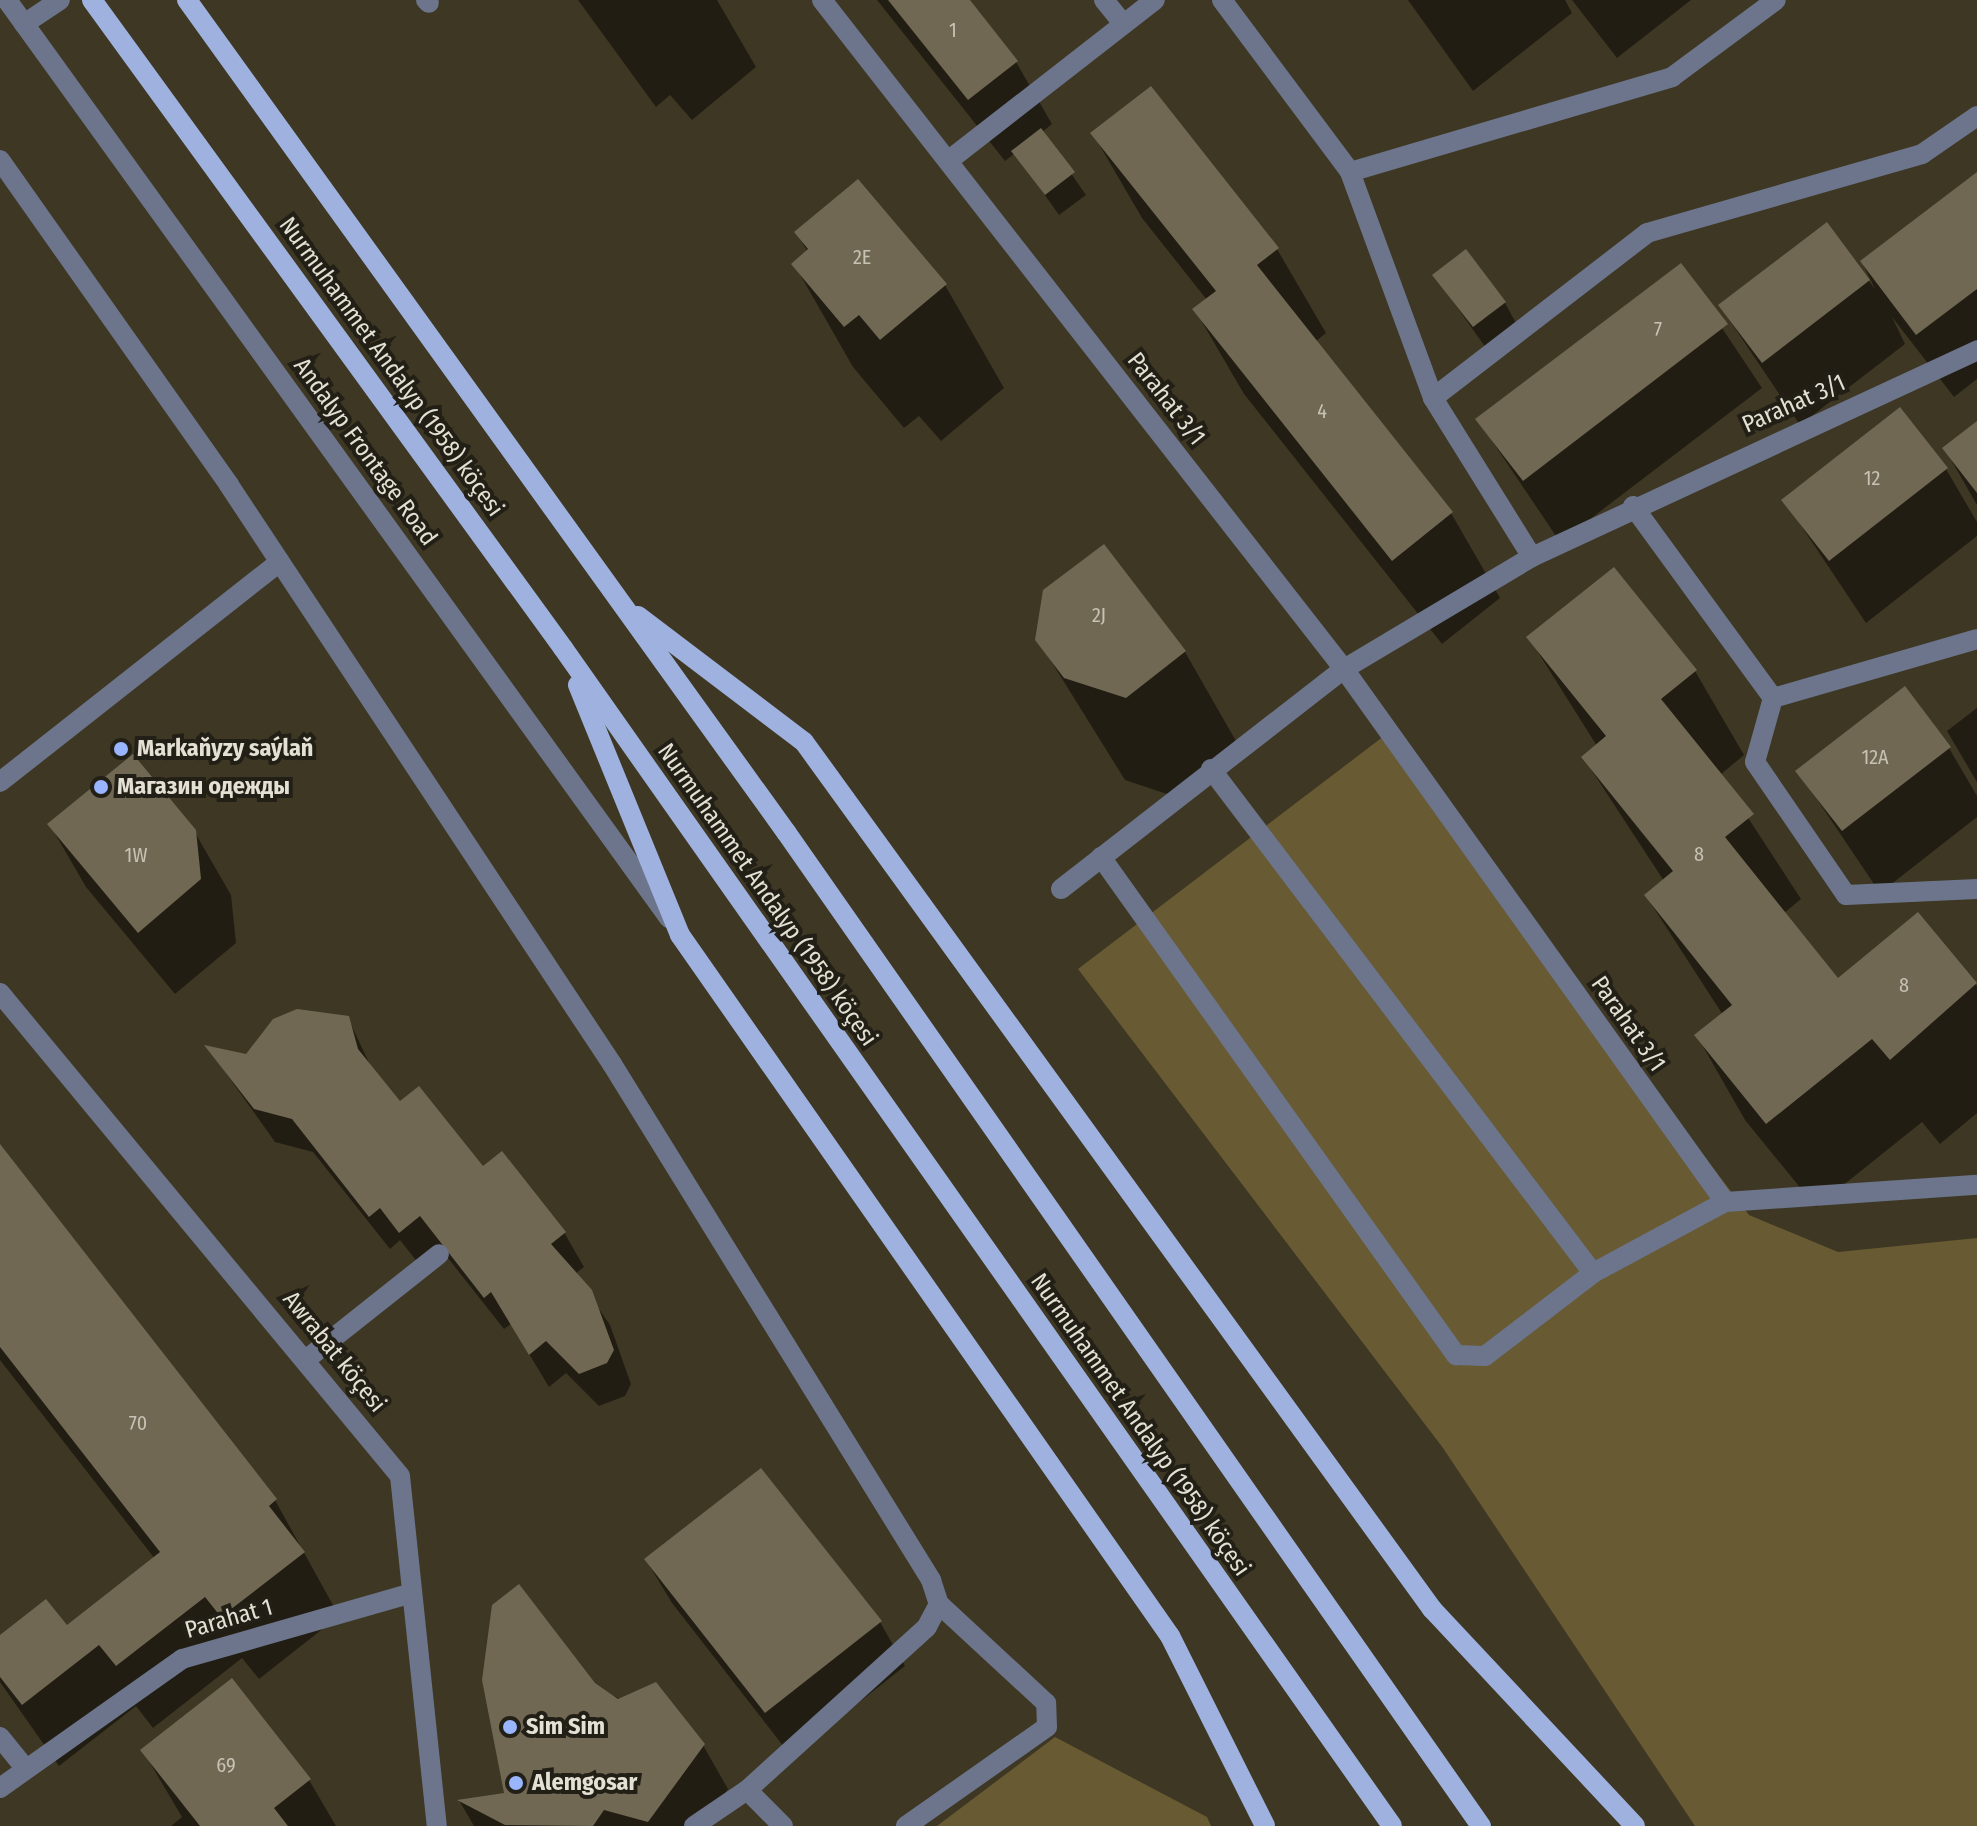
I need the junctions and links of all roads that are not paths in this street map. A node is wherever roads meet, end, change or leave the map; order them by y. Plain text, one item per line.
1 (7, 0) edge
2 (60, 0) edge
3 (92, 0) edge
4 (187, 0) edge
5 (822, 0) edge
6 (1104, 0) edge
7 (1155, 0) edge
8 (1222, 0) edge
9 (1776, 0) edge
10 (1121, 21) junction
11 (24, 24) junction
12 (1977, 116) edge
13 (0, 160) edge
14 (948, 161) junction
15 (1350, 172) junction
16 (1977, 350) edge
17 (1433, 398) junction
18 (1633, 506) junction
19 (1532, 557) junction
20 (280, 562) junction
21 (622, 603) junction
22 (1977, 639) edge
23 (563, 648) junction
24 (1344, 669) junction
25 (1773, 698) junction
26 (1211, 769) junction
27 (0, 782) edge
28 (1101, 857) junction
29 (1061, 889) dead end
30 (1977, 889) edge
31 (680, 935) junction
32 (0, 993) edge
33 (1977, 1185) edge
34 (1725, 1202) junction
35 (439, 1254) dead end
36 (1593, 1273) junction
37 (308, 1358) junction
38 (412, 1593) junction
39 (939, 1604) junction
40 (0, 1737) edge
41 (25, 1768) junction
42 (0, 1788) edge
43 (747, 1790) junction
44 (437, 1826) edge
45 (694, 1826) edge
46 (783, 1826) edge
47 (906, 1826) edge
48 (1265, 1826) edge
49 (1392, 1826) edge
50 (1481, 1826) edge
51 (1635, 1826) edge

1 - 11 street, Andalyp Frontage Road
2 - 11 street
3 - 23 main road, Nurmuhammet Andalyp (1958) köçesi
4 - 21 main road, Nurmuhammet Andalyp (1958) köçesi
5 - 14 street, Parahat 3/1
6 - 10 street
7 - 10 street
8 - 15 street
9 - 15 street
10 - 14 street
11 - 31 street, Andalyp Frontage Road
12 - 17 street
13 - 20 street
14 - 24 street, Parahat 3/1
15 - 17 street
16 - 18 street, Parahat 3/1
17 - 19 street
18 - 19 street, Parahat 3/1
18 - 25 street
19 - 24 street, Parahat 3/1
20 - 27 street
20 - 39 street
21 - 50 main road, Nurmuhammet Andalyp (1958) köçesi
21 - 51 main road
22 - 25 street
23 - 31 main road
23 - 49 main road, Nurmuhammet Andalyp (1958) köçesi
24 - 26 street, Parahat 3/1
24 - 34 street, Parahat 3/1
25 - 30 street
26 - 28 street, Parahat 3/1
26 - 36 street
28 - 29 street, Parahat 3/1
28 - 36 street
31 - 48 main road
32 - 37 street, Awrabat köçesi
33 - 34 street
34 - 36 street
35 - 37 street
37 - 38 street, Awrabat köçesi
38 - 41 street, Parahat 1
38 - 44 street, Awrabat köçesi
39 - 43 street
39 - 47 street
40 - 41 street
41 - 42 street, Parahat 1
43 - 45 street
43 - 46 street

